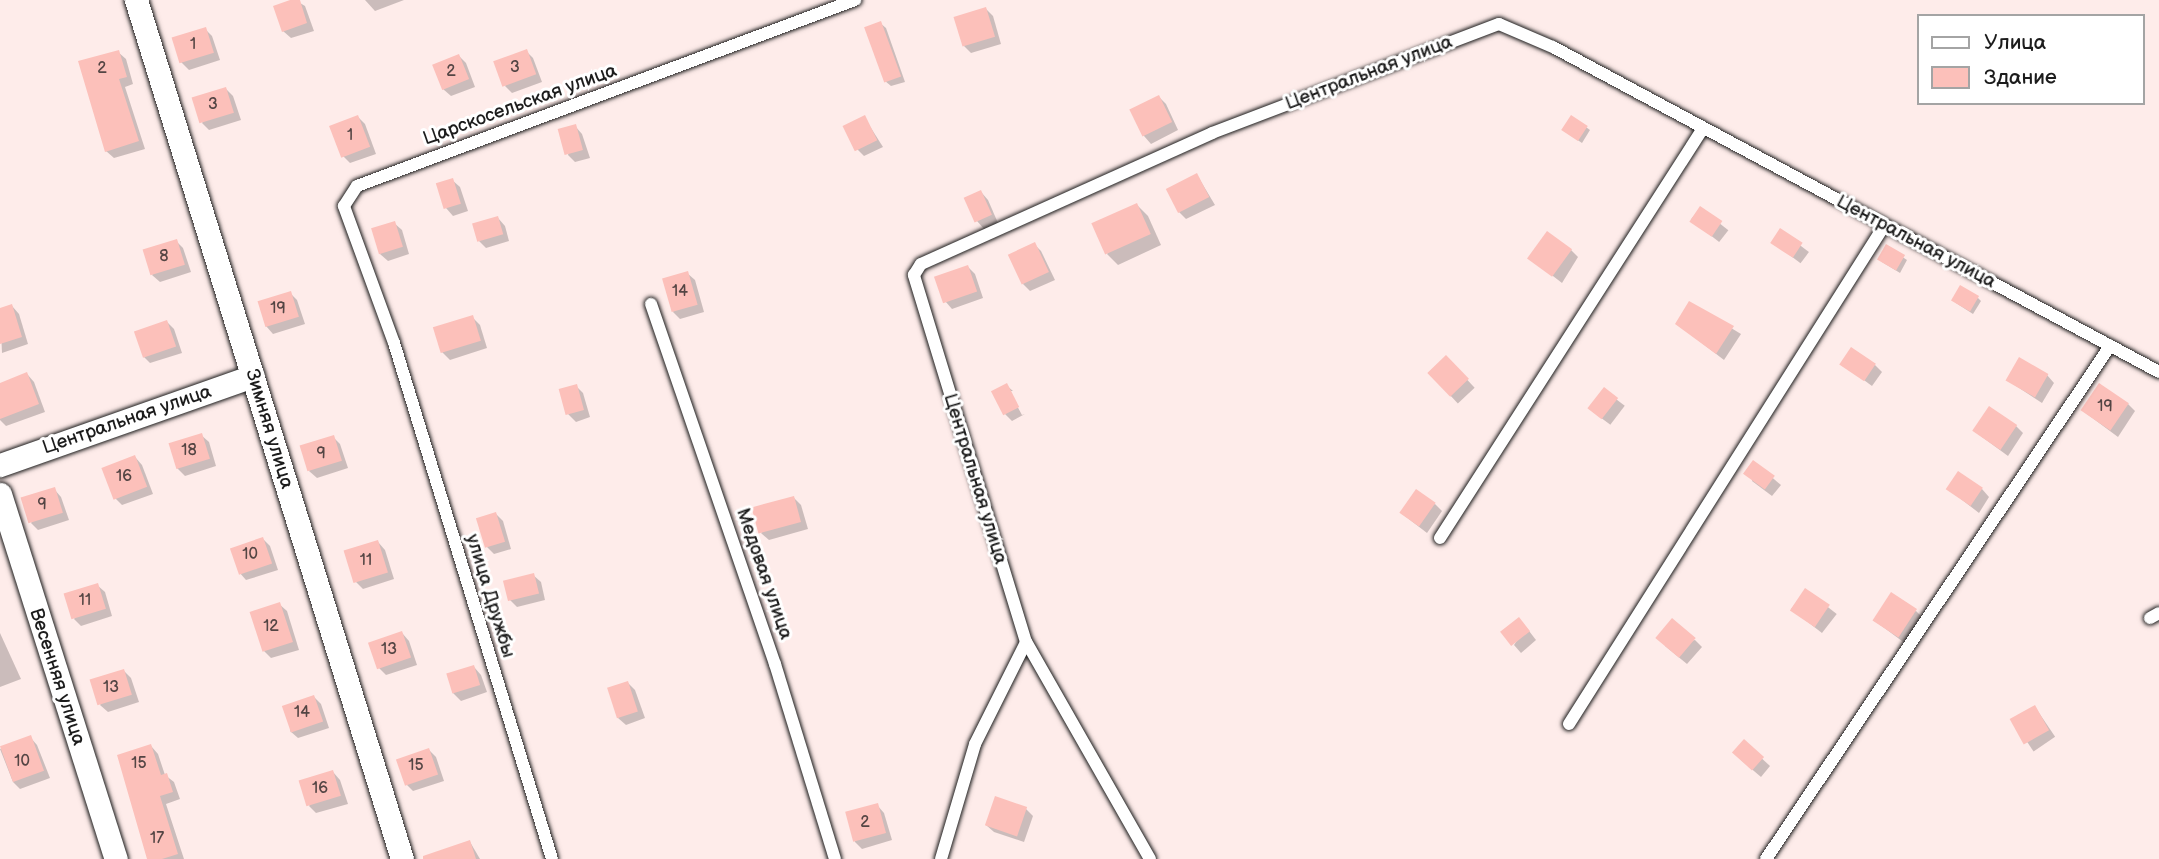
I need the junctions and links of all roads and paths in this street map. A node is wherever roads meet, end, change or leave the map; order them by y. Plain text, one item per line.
1 (136, 0) edge
2 (855, 0) edge
3 (1703, 129) junction
4 (1884, 226) junction
5 (650, 304) dead end
6 (394, 343) joint
7 (2110, 346) junction
8 (2159, 372) edge
9 (253, 376) junction
10 (0, 465) edge
11 (0, 494) edge
12 (1440, 538) dead end
13 (1026, 642) junction
14 (1569, 724) dead end
15 (116, 859) edge
16 (402, 859) edge
17 (552, 859) edge
18 (835, 859) edge
19 (941, 859) edge
20 (1150, 859) edge
21 (1766, 859) edge

1 - 9 street, Зимняя улица
2 - 6 lane, Царскосельская улица
3 - 4 lane, Центральная улица
3 - 12 lane
3 - 13 lane, Центральная улица
4 - 7 lane, Центральная улица
4 - 14 lane
5 - 18 lane, Медовая улица
6 - 17 lane, улица Дружбы
7 - 8 lane, Центральная улица
7 - 21 lane
9 - 10 street, Центральная улица
9 - 16 street, Зимняя улица
11 - 15 street, Весенняя улица
13 - 19 lane
13 - 20 lane, Центральная улица

